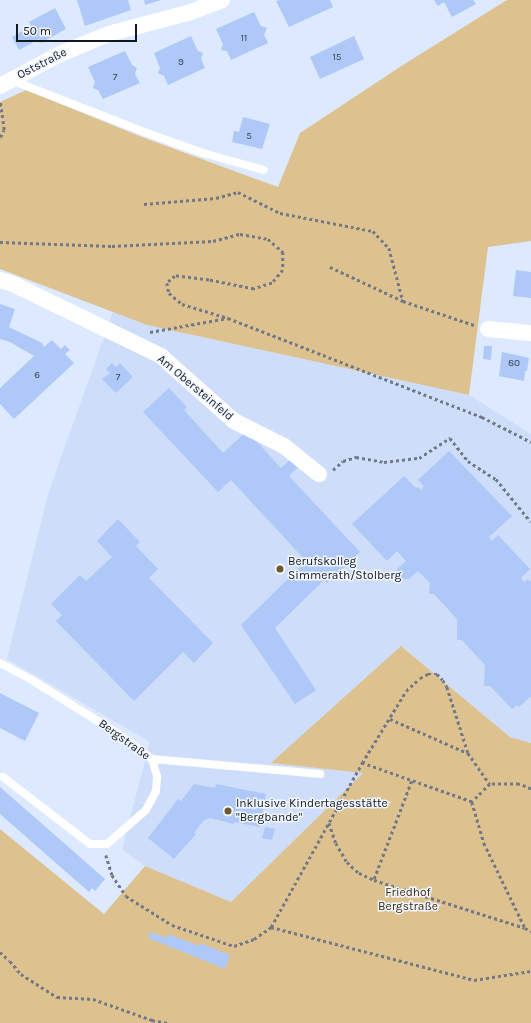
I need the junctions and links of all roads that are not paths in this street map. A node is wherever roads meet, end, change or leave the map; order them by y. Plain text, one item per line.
1 (222, 0) edge
2 (6, 83) edge
3 (264, 170) dead end
4 (0, 280) edge
5 (488, 329) road end
6 (531, 333) edge
7 (320, 474) road end
8 (0, 663) edge
9 (152, 760) junction
10 (320, 774) dead end
11 (3, 777) dead end

1 - 2 street, Oststraße
2 - 3 lane
4 - 7 street, Am Obersteinfeld
5 - 6 street
8 - 9 lane, Bergstraße
9 - 10 lane
9 - 11 lane, Bergstraße

